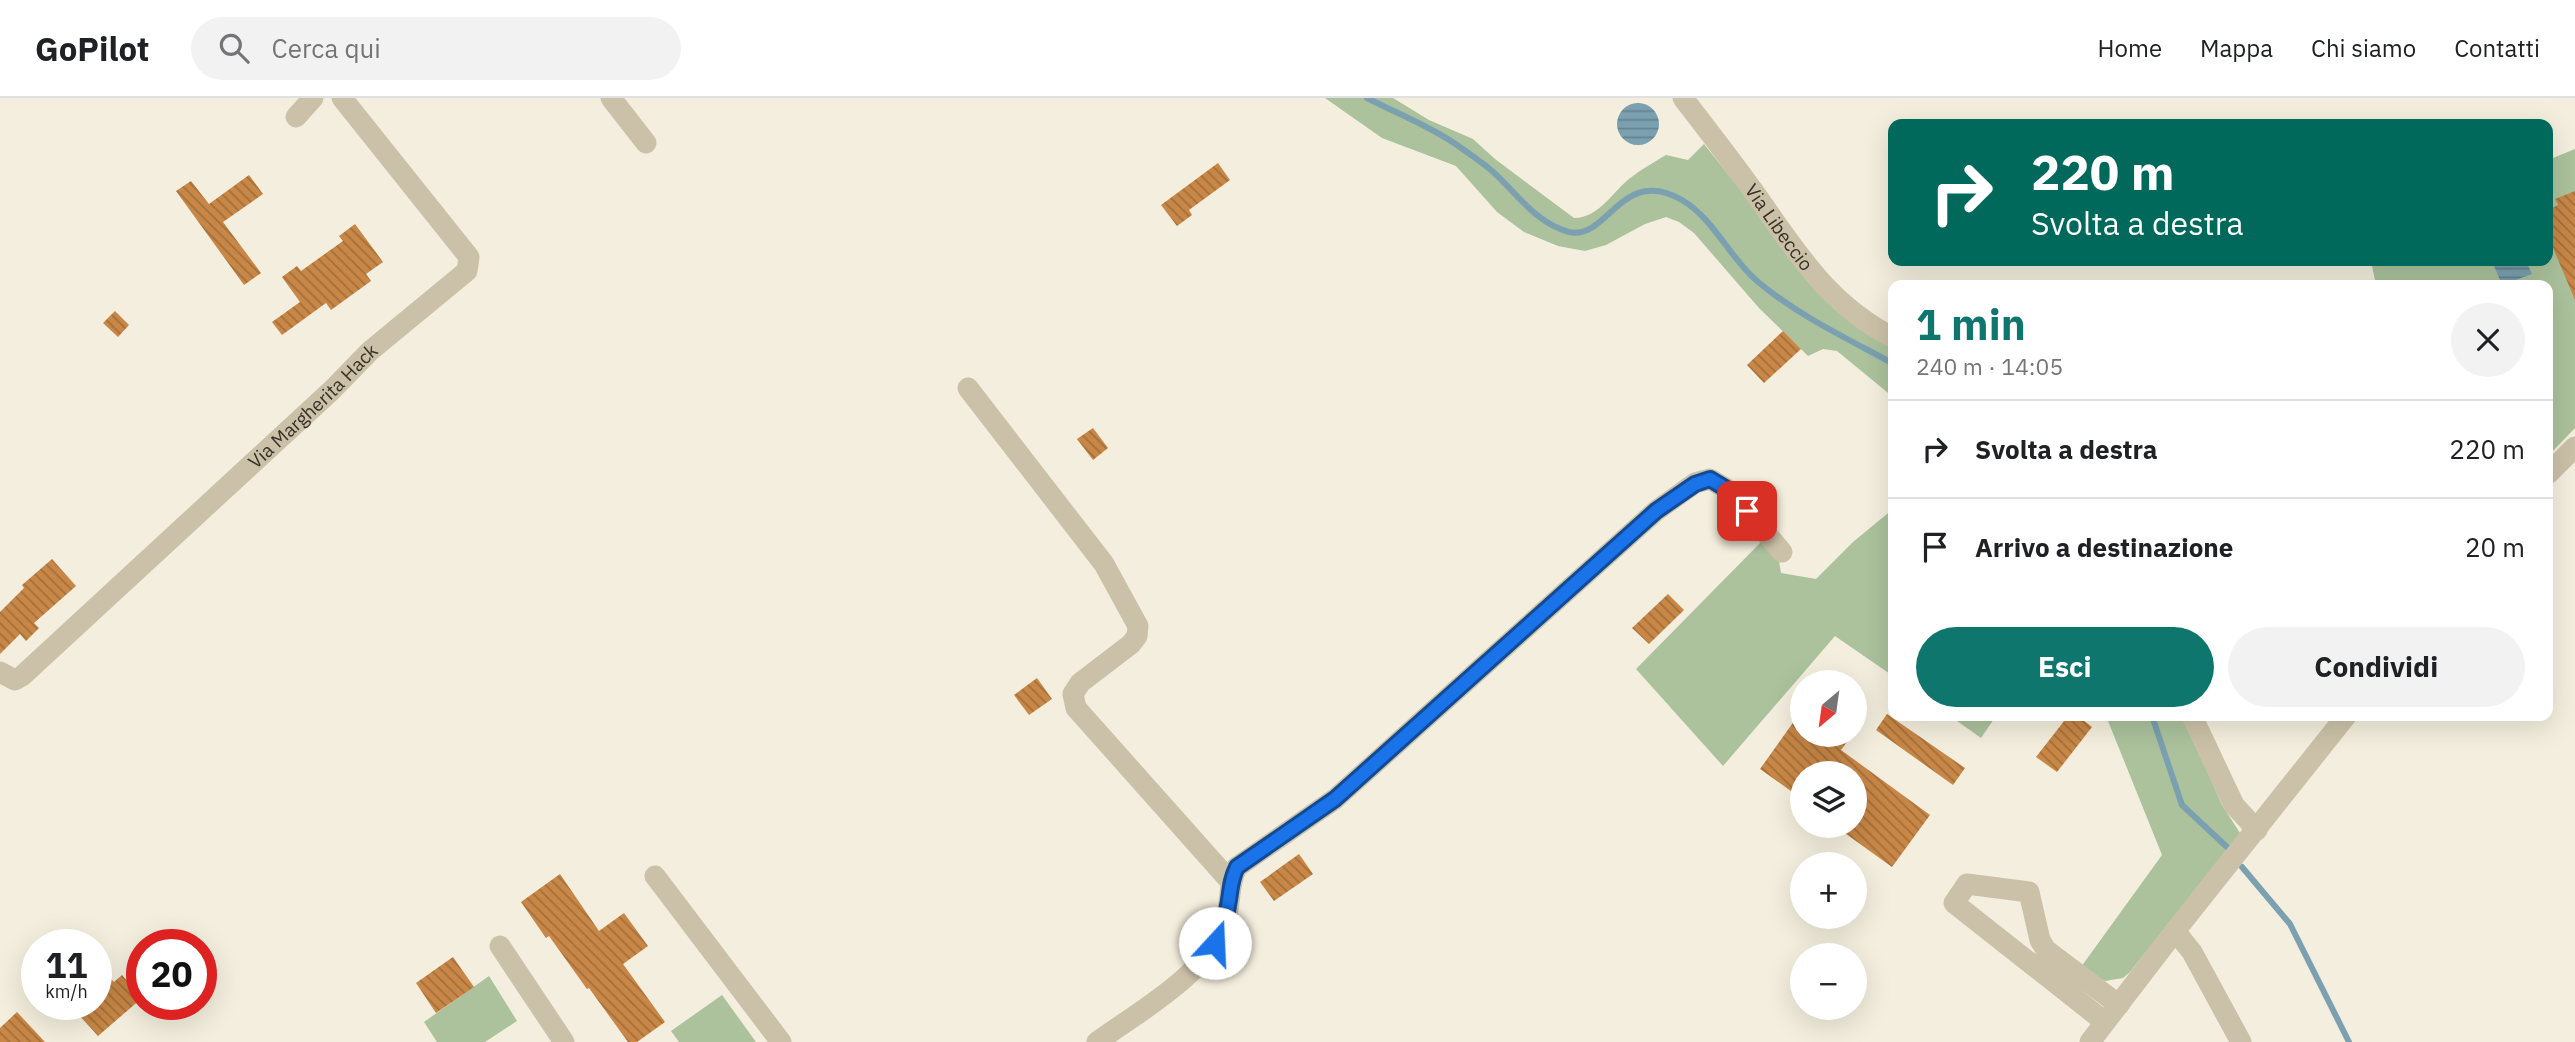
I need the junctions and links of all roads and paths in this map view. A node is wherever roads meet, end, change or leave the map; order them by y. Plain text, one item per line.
1 (313, 98) edge
2 (342, 98) edge
3 (611, 98) edge
4 (1683, 98) edge
5 (296, 117) dead end
6 (646, 143) dead end
7 (1888, 334) edge
8 (968, 388) dead end
9 (2575, 447) edge
10 (2553, 469) edge
11 (1782, 552) dead end
12 (0, 672) edge
13 (2194, 721) edge
14 (2342, 721) edge
15 (2257, 830) junction
16 (655, 876) dead end
17 (1230, 881) junction
18 (2175, 931) junction
19 (500, 946) dead end
20 (2119, 1004) junction
21 (2105, 1022) junction
22 (565, 1042) edge
23 (781, 1042) edge
24 (1097, 1042) edge
25 (2090, 1042) edge
26 (2241, 1042) edge

1 - 5 street
2 - 12 street, Via Margherita Hack
3 - 6 street
4 - 7 street, Via Libeccio
8 - 17 street
9 - 10 street
11 - 17 street
13 - 15 street
14 - 15 street
15 - 18 street
16 - 23 street
17 - 24 street
18 - 20 street
18 - 26 street
19 - 22 street
20 - 21 street
20 - 21 street
21 - 25 street

